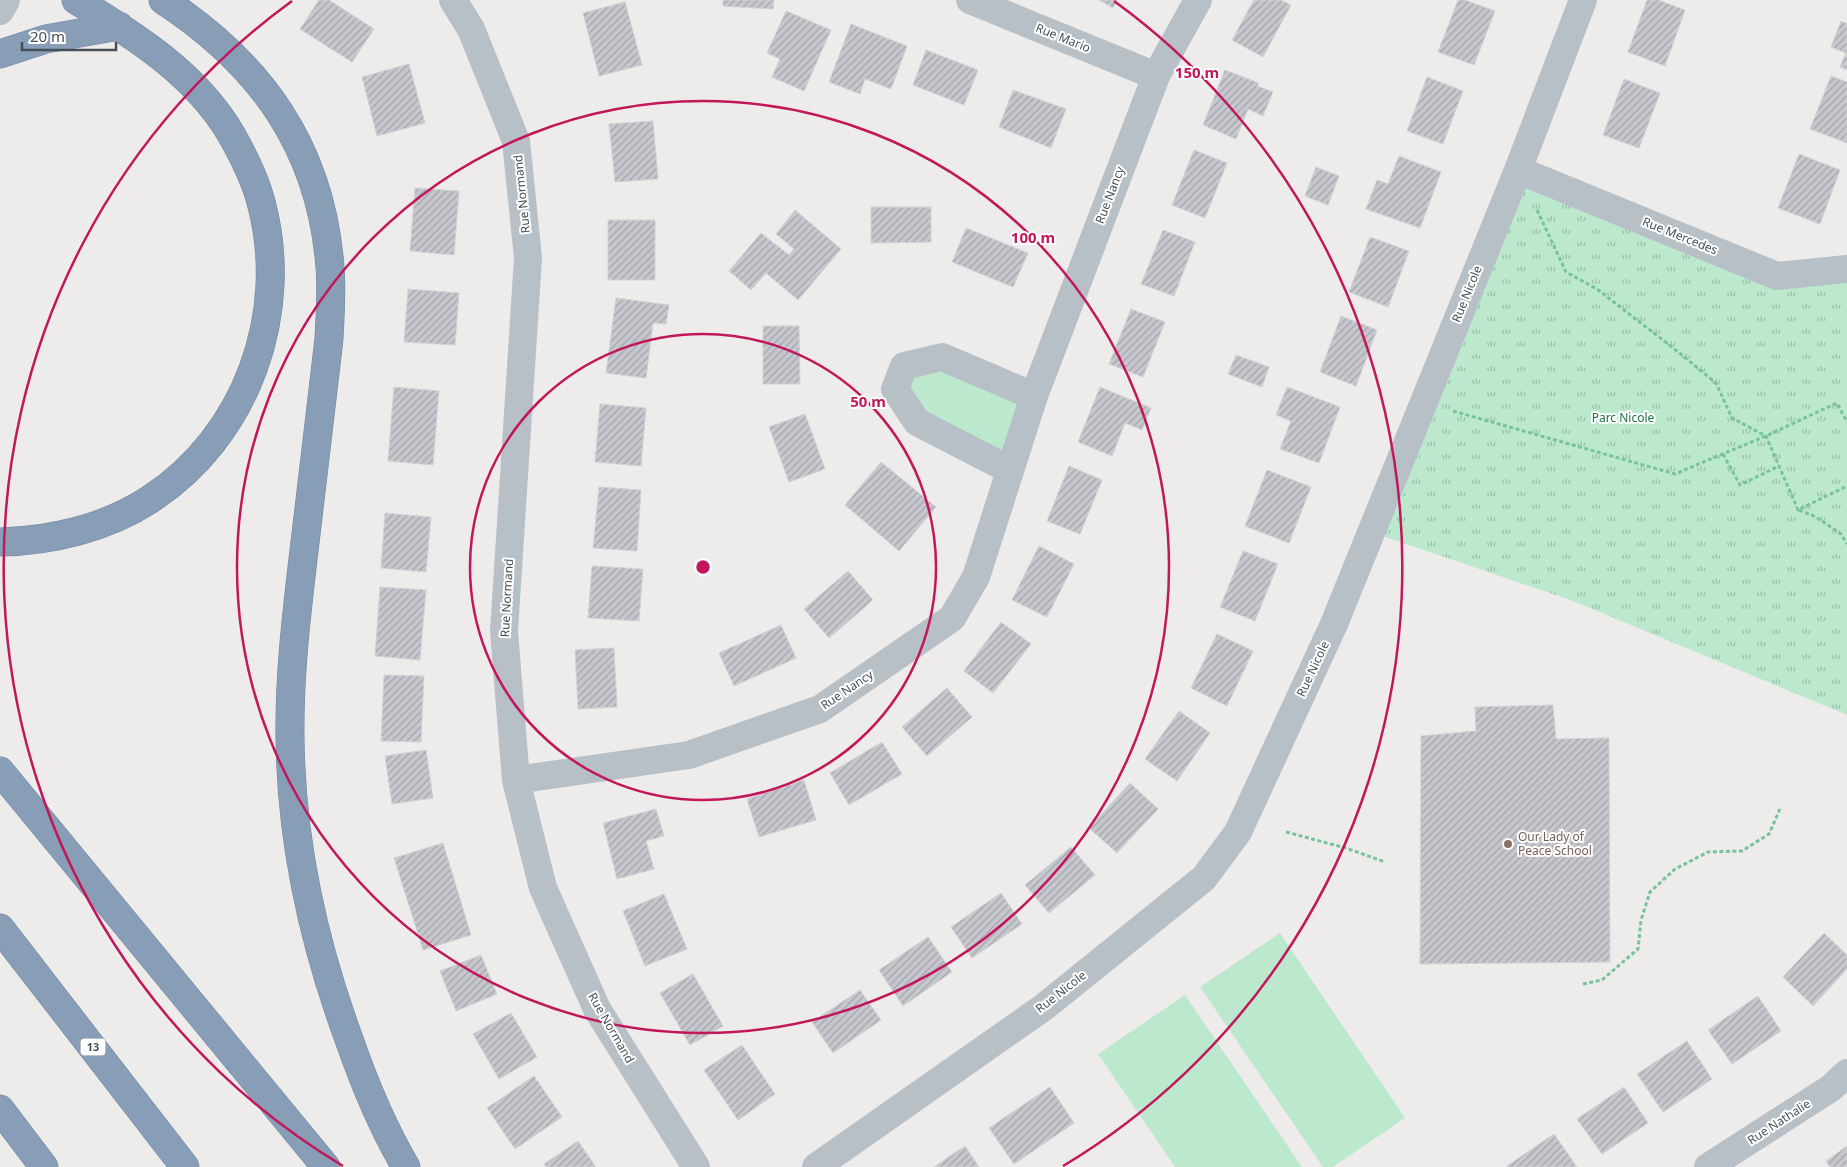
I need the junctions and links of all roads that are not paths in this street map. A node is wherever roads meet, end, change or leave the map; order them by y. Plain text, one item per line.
1 (6, 0) edge
2 (76, 0) edge
3 (163, 0) edge
4 (453, 0) edge
5 (970, 0) edge
6 (1198, 0) edge
7 (1583, 0) edge
8 (0, 11) edge
9 (119, 26) junction
10 (0, 54) edge
11 (1156, 76) junction
12 (1518, 170) junction
13 (1847, 269) edge
14 (1034, 396) junction
15 (1010, 470) junction
16 (0, 542) edge
17 (0, 771) edge
18 (516, 780) junction
19 (0, 928) edge
20 (1847, 1073) edge
21 (0, 1109) edge
22 (44, 1167) edge
23 (185, 1167) edge
24 (326, 1167) edge
25 (406, 1167) edge
26 (696, 1167) edge
27 (816, 1167) edge
28 (1708, 1167) edge

1 - 8 street
2 - 9 highway
3 - 25 highway
4 - 18 street, Rue Normand
5 - 11 street, Rue Mario
6 - 11 street, Rue Nancy
7 - 12 street, Rue Nicole
9 - 10 highway
9 - 16 highway
11 - 14 street, Rue Nancy
12 - 13 street, Rue Mercedes
12 - 27 street, Rue Nicole
14 - 15 street, Rue Nancy
14 - 15 street
15 - 18 street, Rue Nancy
17 - 24 highway
18 - 26 street, Rue Normand
19 - 23 highway, 13
20 - 28 street, Rue Nathalie
21 - 22 highway

